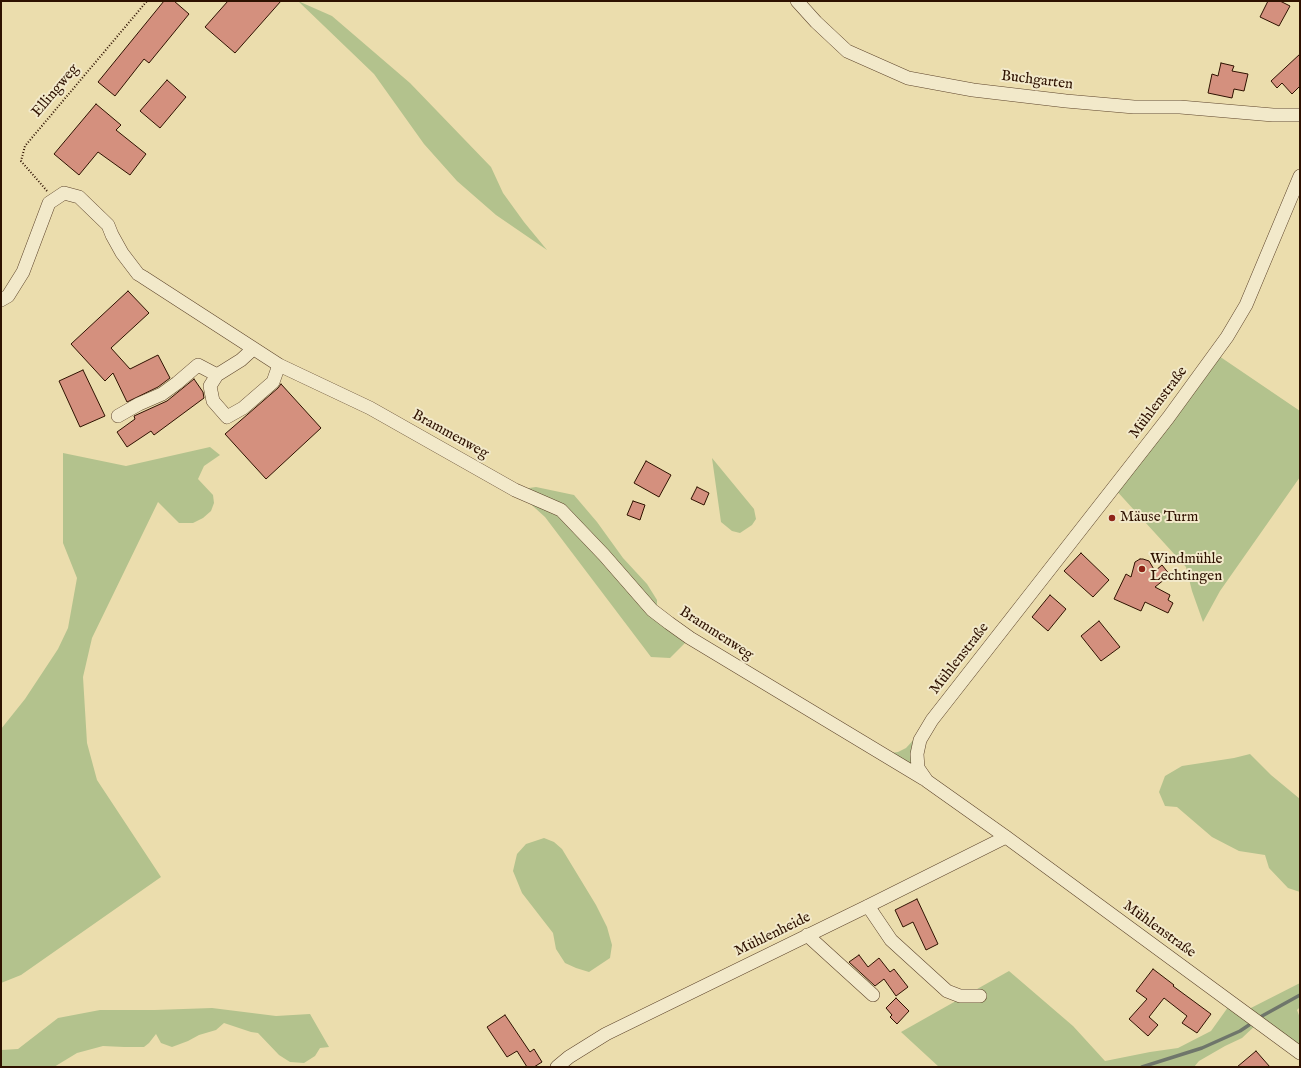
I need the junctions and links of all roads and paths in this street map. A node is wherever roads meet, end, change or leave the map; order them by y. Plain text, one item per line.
1 (147, 1) edge
2 (797, 1) edge
3 (1300, 116) edge
4 (1300, 176) edge
5 (54, 199) junction
6 (1, 300) edge
7 (253, 348) junction
8 (279, 365) junction
9 (217, 375) junction
10 (118, 416) dead end
11 (927, 781) junction
12 (1006, 837) junction
13 (868, 906) junction
14 (807, 935) junction
15 (873, 995) dead end
16 (980, 996) dead end
17 (1300, 1053) edge
18 (557, 1067) edge

1 - 5 path, Ellingweg
2 - 3 street, Buchgarten
4 - 11 street, Mühlenstraße
5 - 6 street
5 - 7 street, Brammenweg
7 - 8 street, Brammenweg
7 - 9 street
8 - 9 street
8 - 11 street, Brammenweg
9 - 10 street
11 - 12 street, Mühlenstraße
12 - 13 street, Mühlenheide
12 - 17 street, Mühlenstraße
13 - 14 street, Mühlenheide
13 - 16 street
14 - 15 street
14 - 18 street, Mühlenheide

